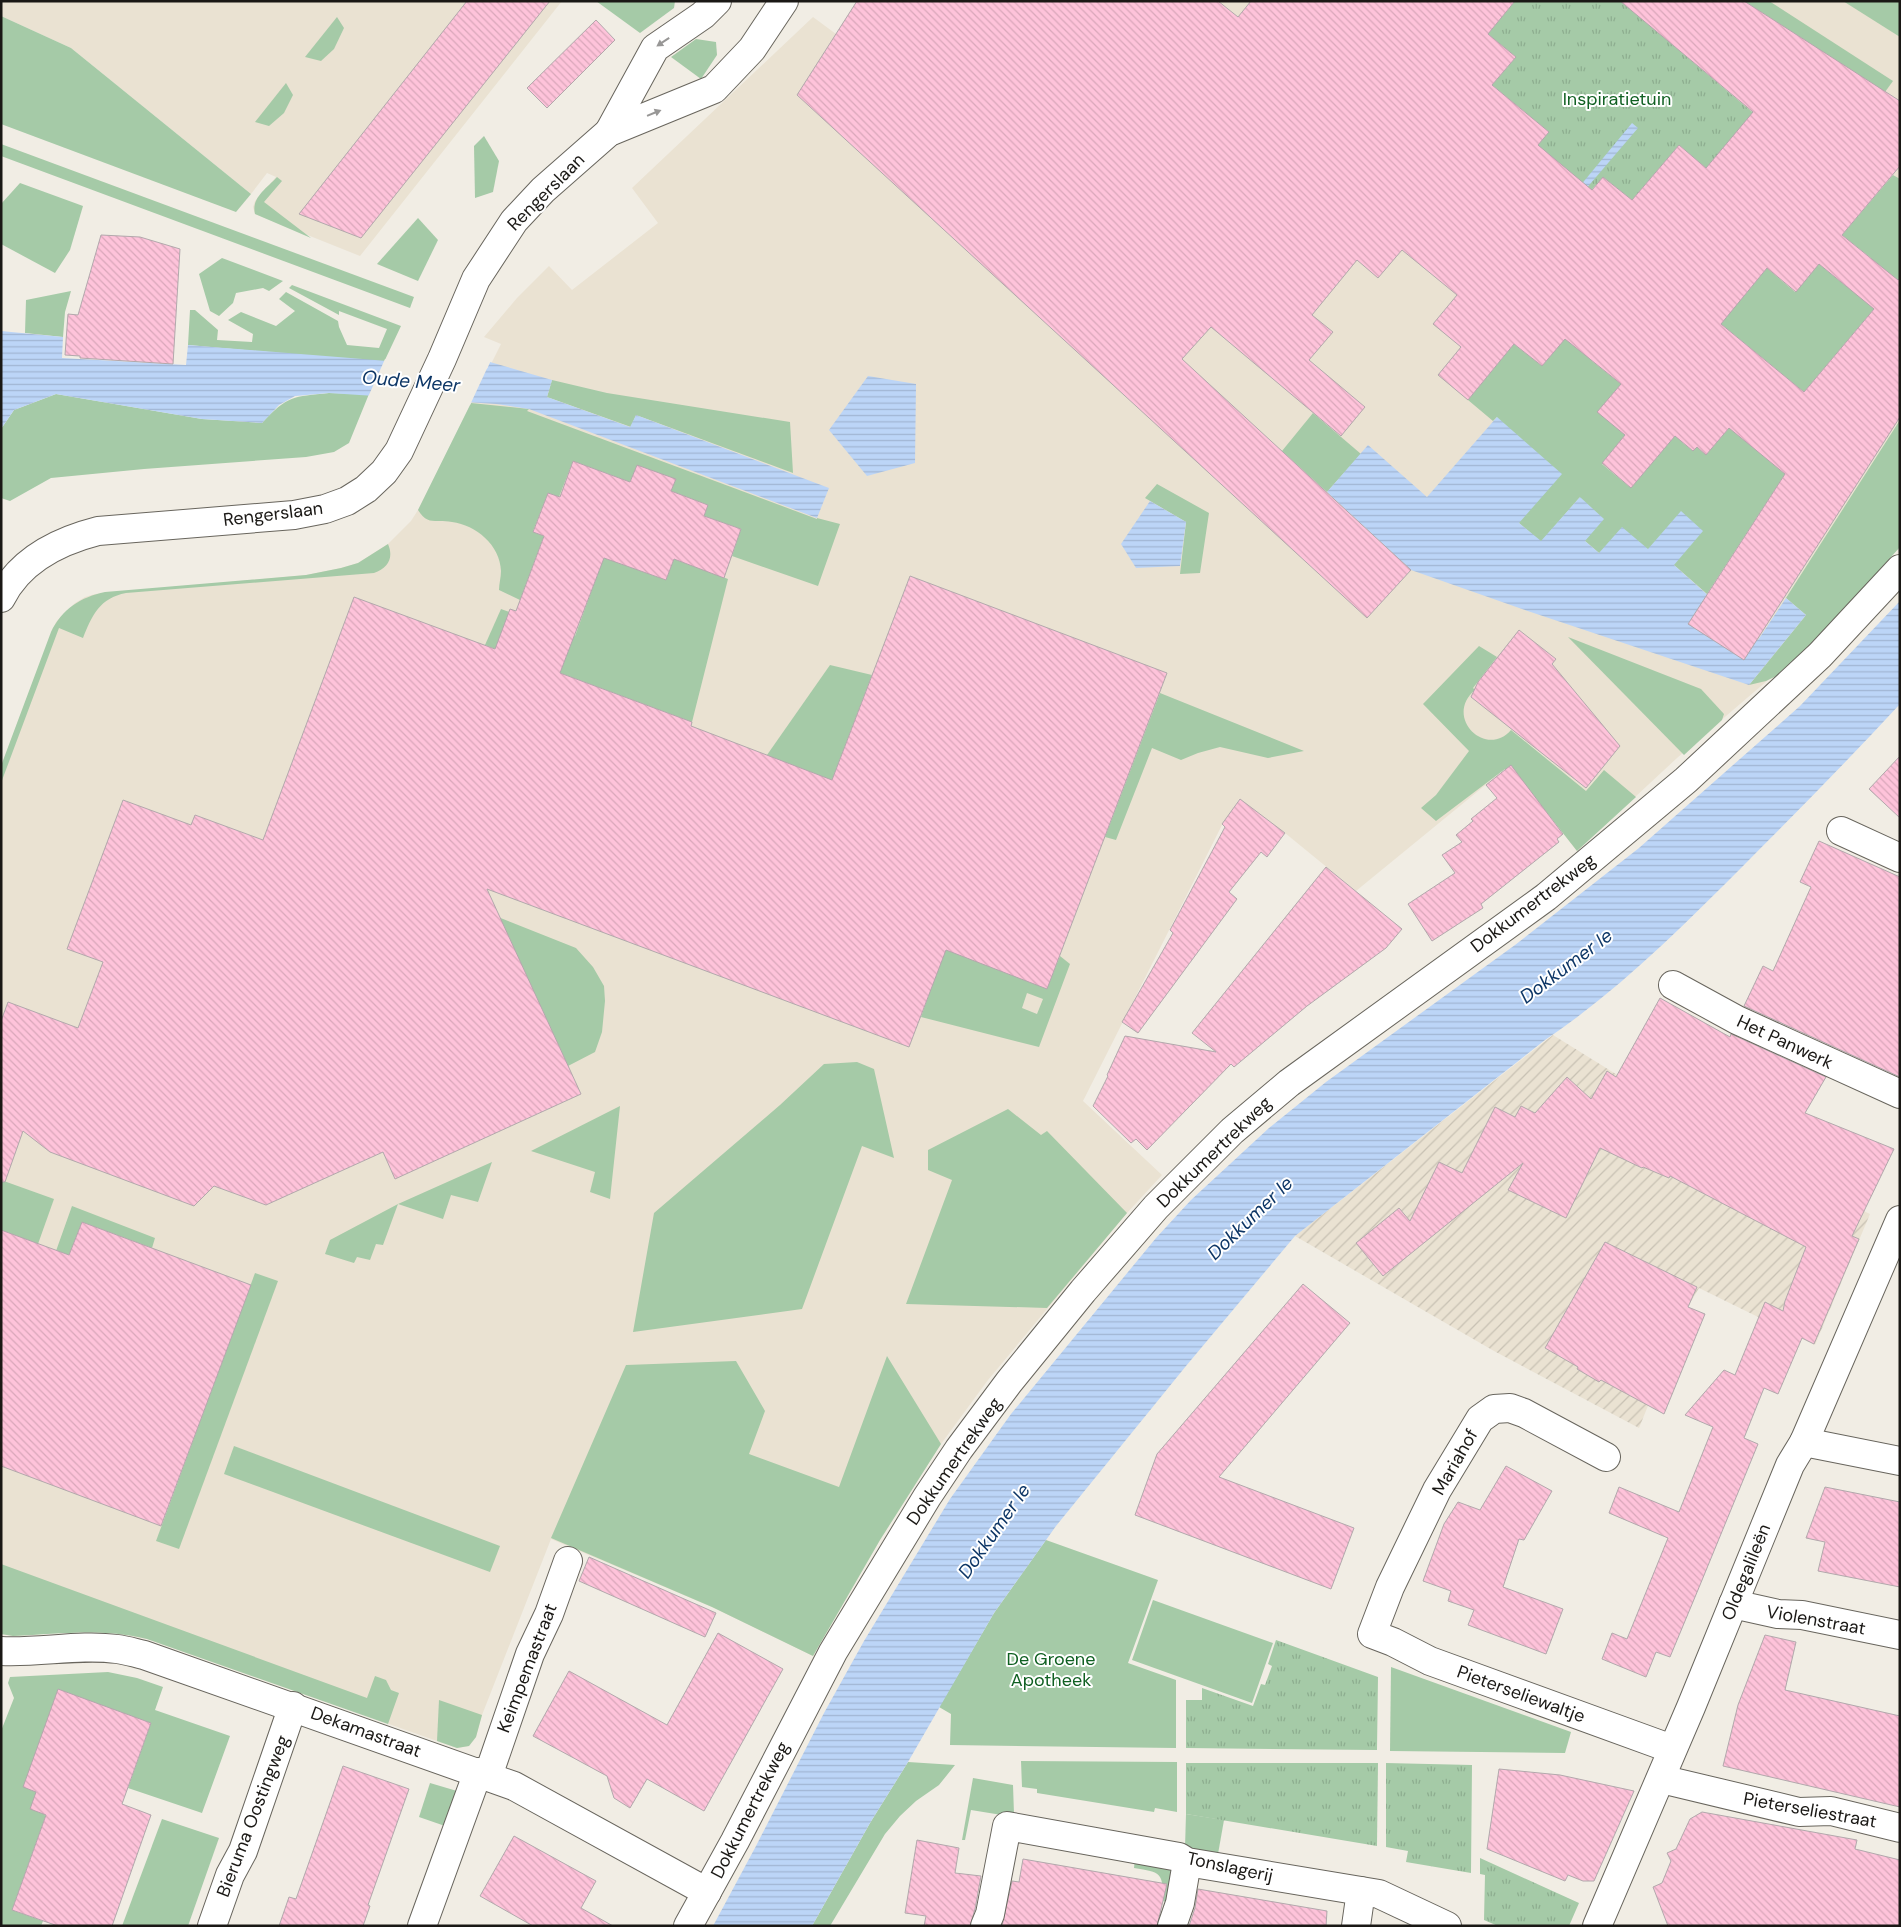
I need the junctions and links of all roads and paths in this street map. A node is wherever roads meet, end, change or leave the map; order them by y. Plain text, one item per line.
1 (716, 1) edge
2 (784, 1) edge
3 (609, 132) junction
4 (1900, 569) edge
5 (1, 598) edge
6 (1841, 831) dead end
7 (1900, 858) edge
8 (1673, 986) dead end
9 (1900, 1094) edge
10 (1900, 1220) edge
11 (1804, 1442) junction
12 (1606, 1457) dead end
13 (1900, 1461) edge
14 (568, 1562) dead end
15 (1733, 1604) junction
16 (1372, 1634) joint
17 (1900, 1635) edge
18 (1, 1651) edge
19 (293, 1706) junction
20 (1672, 1749) junction
21 (483, 1774) junction
22 (1661, 1779) junction
23 (1900, 1828) edge
24 (1187, 1862) junction
25 (1362, 1891) junction
26 (707, 1892) junction
27 (212, 1926) edge
28 (422, 1926) edge
29 (688, 1926) edge
30 (985, 1926) edge
31 (1172, 1926) edge
32 (1356, 1926) edge
33 (1447, 1926) edge
34 (1597, 1926) edge

1 -> 3 street, Rengerslaan
3 -> 2 street, Rengerslaan
3 - 5 street, Rengerslaan
4 - 26 street, Dokkumertrekweg
6 - 7 street
8 - 9 street, Het Panwerk
10 - 11 street, Oldegalileën
11 - 13 street
11 - 15 street, Oldegalileën
12 - 16 street, Mariahof
14 - 21 street, Keimpemastraat
15 - 17 street, Violenstraat
15 - 20 street, Oldegalileën
16 - 20 street, Pieterseliewaltje
18 - 19 street, Dekamastraat
19 - 21 street, Dekamastraat
19 - 27 street, Bieruma Oostingweg
20 - 22 street, Oldegalileën
21 - 26 street, Dekamastraat
21 - 28 street, Keimpemastraat
22 - 23 street, Pieterseliestraat
22 - 34 street, Oldegalileën
24 - 25 street, Tonslagerij
24 - 30 street, Tonslagerij
24 - 31 street
25 - 32 street
25 - 33 street, Tonslagerij
26 - 29 street, Dokkumertrekweg

